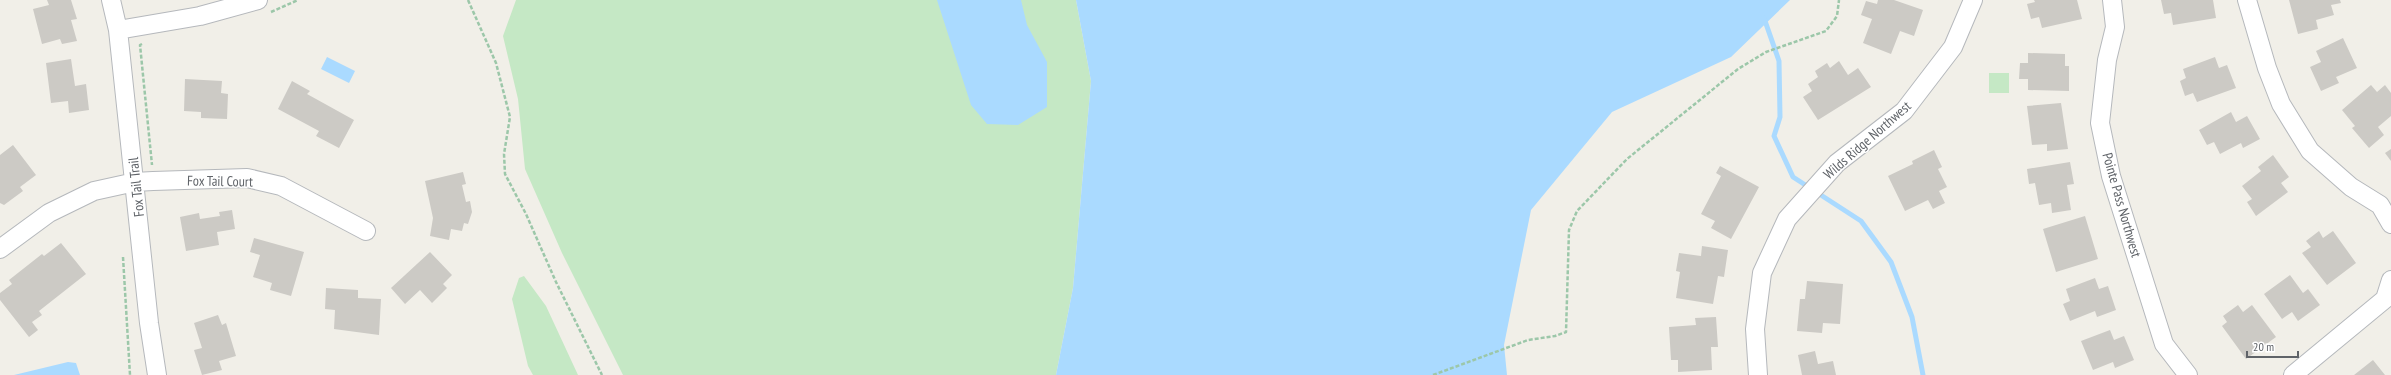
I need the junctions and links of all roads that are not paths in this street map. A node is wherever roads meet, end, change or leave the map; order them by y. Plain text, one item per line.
1 (111, 0) edge
2 (1973, 0) edge
3 (2112, 0) edge
4 (2247, 0) edge
5 (261, 7) edge
6 (118, 30) junction
7 (135, 182) junction
8 (2391, 224) edge
9 (366, 231) dead end
10 (0, 249) edge
11 (2391, 280) edge
12 (157, 375) edge
13 (1758, 375) edge
14 (2188, 375) edge
15 (2293, 375) edge

1 - 6 street, Fox Tail Trail
2 - 13 street, Wilds Ridge Northwest
3 - 14 street, Pointe Pass Northwest
4 - 8 street
5 - 6 street
6 - 7 street, Fox Tail Trail
7 - 9 street, Fox Tail Court
7 - 10 street, Fox Tail Court
7 - 12 street, Fox Tail Trail
11 - 15 street

